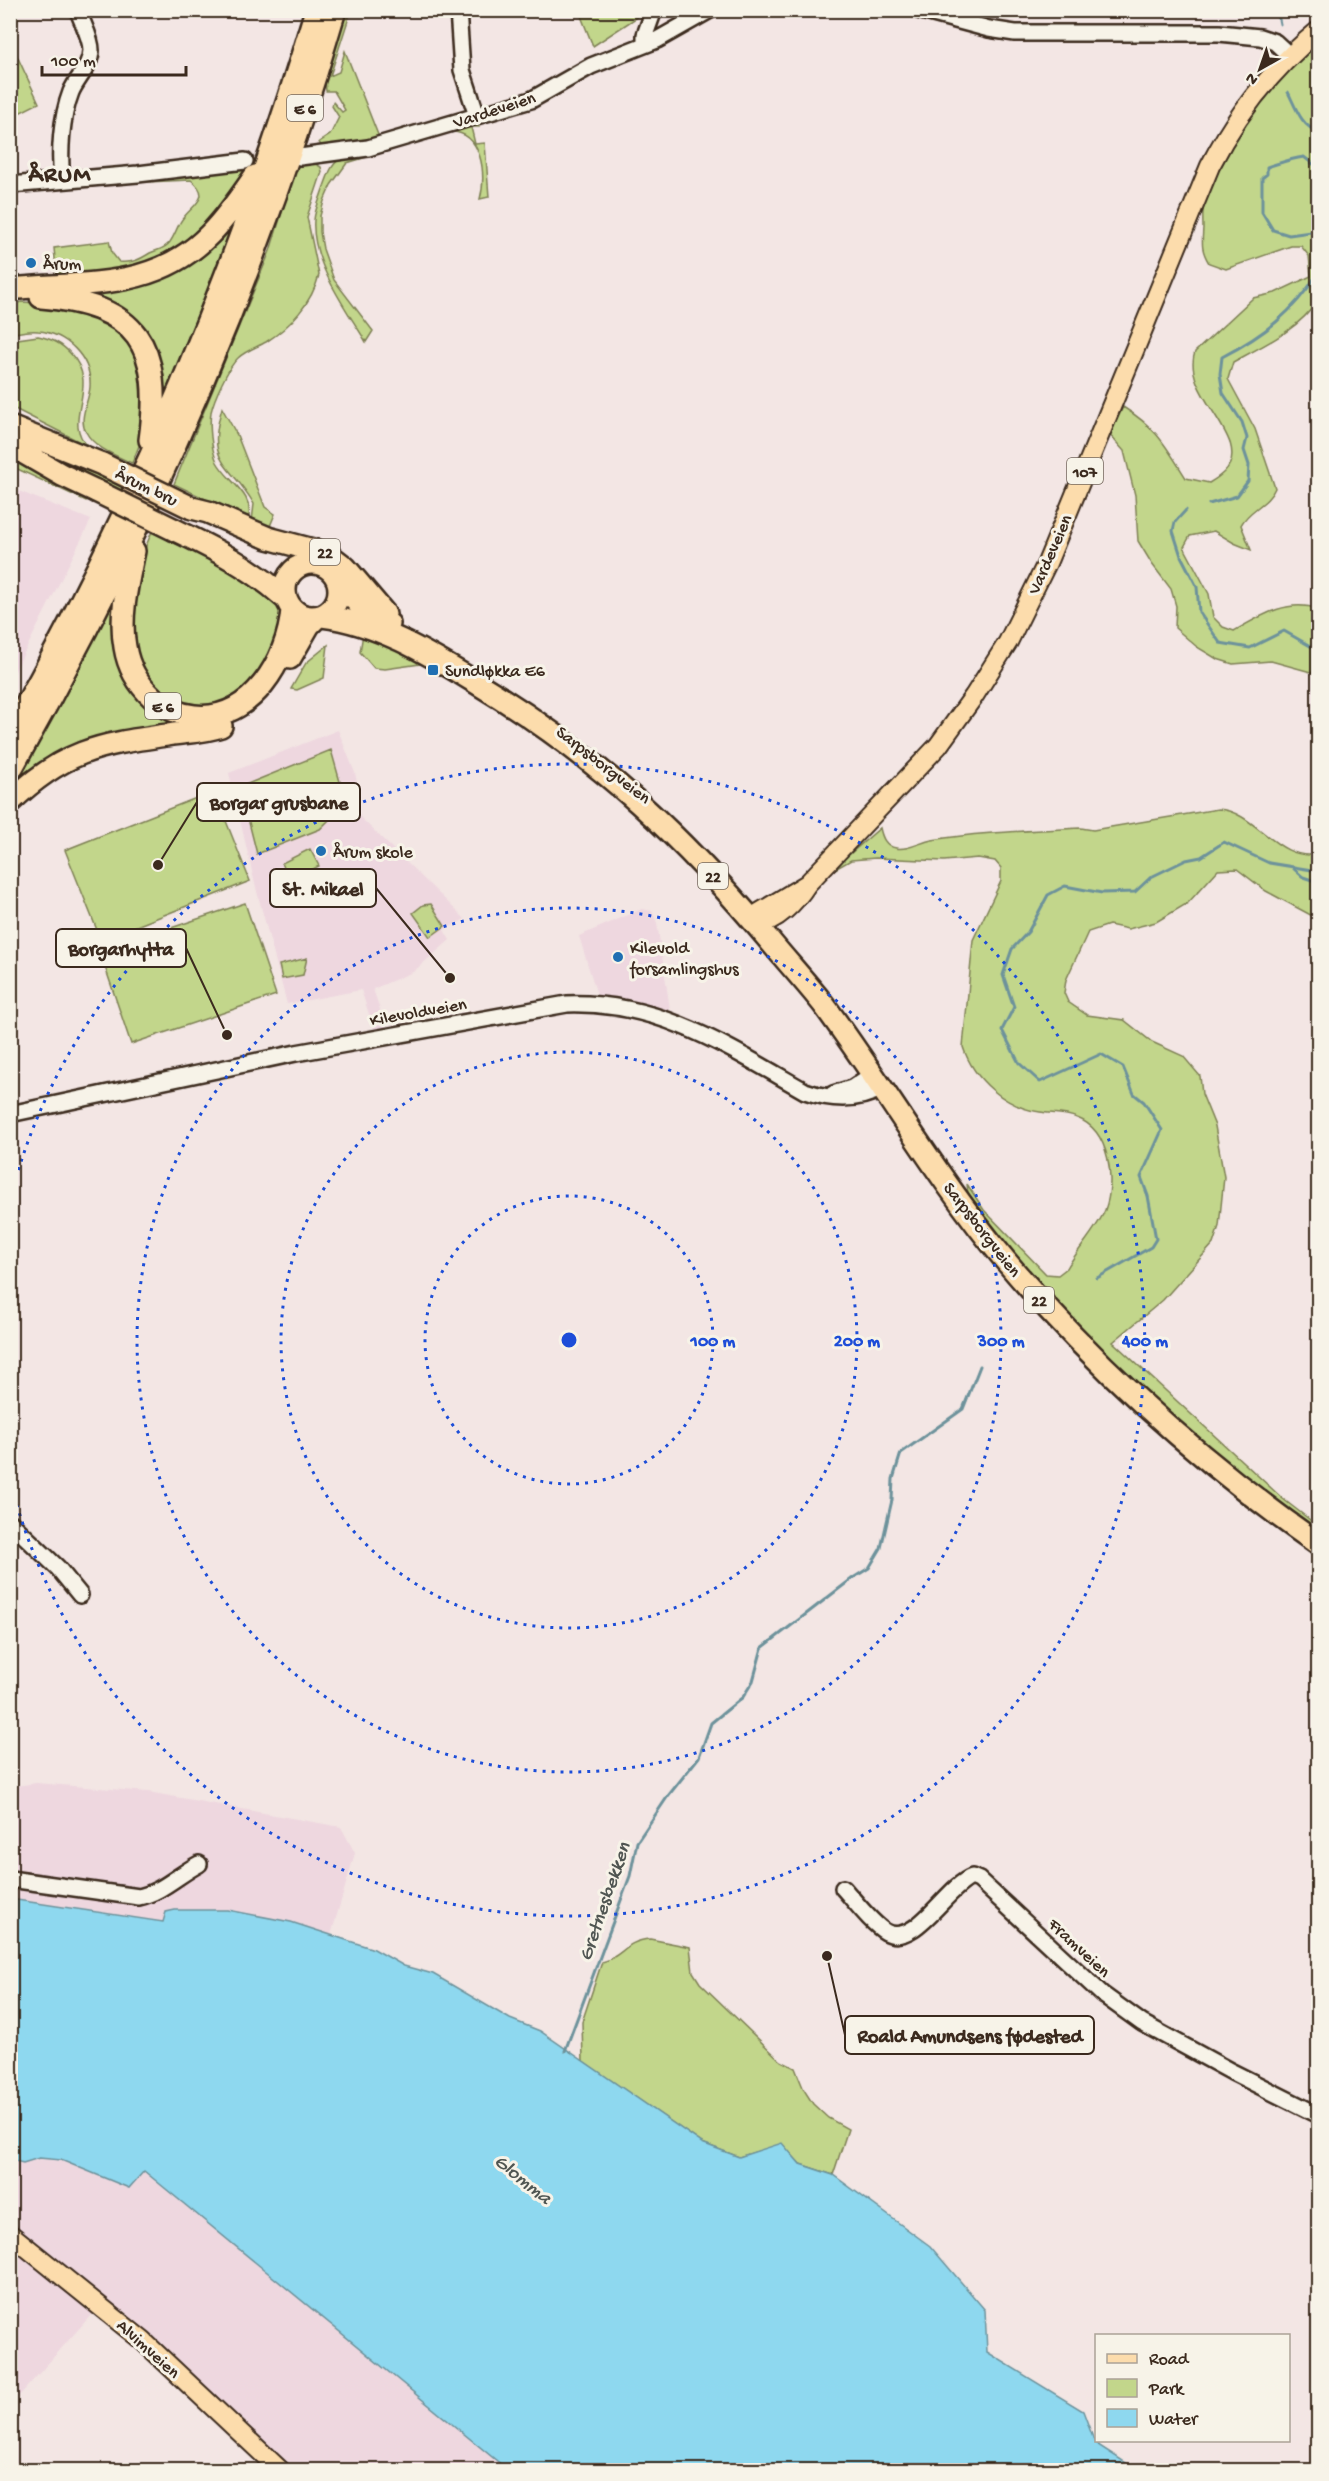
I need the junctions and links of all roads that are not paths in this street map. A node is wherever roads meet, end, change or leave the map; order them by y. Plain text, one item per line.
1 (78, 10) edge
2 (316, 10) edge
3 (335, 10) edge
4 (458, 10) edge
5 (654, 10) edge
6 (710, 10) edge
7 (918, 10) edge
8 (1318, 32) edge
9 (645, 44) junction
10 (1289, 55) junction
11 (477, 116) junction
12 (270, 156) junction
13 (300, 157) dead end
14 (245, 161) dead end
15 (62, 180) junction
16 (10, 185) edge
17 (10, 289) edge
18 (10, 300) edge
19 (10, 427) edge
20 (10, 445) edge
21 (146, 463) junction
22 (192, 508) junction
23 (138, 527) junction
24 (308, 563) junction
25 (339, 584) junction
26 (289, 604) junction
27 (320, 616) junction
28 (428, 645) junction
29 (10, 734) edge
30 (10, 771) edge
31 (10, 802) edge
32 (761, 920) junction
33 (877, 1081) junction
34 (10, 1114) edge
35 (10, 1522) edge
36 (1318, 1544) edge
37 (80, 1595) dead end
38 (199, 1864) dead end
39 (10, 1879) edge
40 (843, 1888) dead end
41 (1318, 2115) edge
42 (10, 2234) edge
43 (280, 2470) edge

1 - 15 street
2 - 12 highway, E 6
3 - 23 highway, E 6
4 - 11 street
5 - 9 street
6 - 9 street, Vardeveien
7 - 10 street
8 - 10 main road, Vardeveien / 107
9 - 11 street, Vardeveien
10 - 32 main road, Vardeveien / 107
11 - 13 street, Vardeveien
12 - 17 highway, E 6
12 - 21 highway, E 6
14 - 15 street
15 - 16 street
18 - 21 highway, E 6
19 - 22 highway, Årum bru / 22, bridge
20 - 26 highway, Årum bru / 22, bridge
21 - 29 highway, E 6
22 - 24 highway, 22
22 - 28 highway, 22
23 - 26 highway, E 6
23 - 30 highway, E 6
24 - 25 highway, 22
24 - 26 highway, 22
25 - 27 highway, 22
25 - 28 highway, Sarpsborgveien / 22
26 - 27 highway, 22
27 - 31 highway, E 6
27 - 32 highway, Sarpsborgveien / 22
28 - 32 highway, Sarpsborgveien / 22
32 - 33 highway, Sarpsborgveien / 22
33 - 34 street, Kilevoldveien
33 - 36 highway, Sarpsborgveien / 22
35 - 37 street
38 - 39 street
40 - 41 street, Framveien
42 - 43 main road, Alvimveien

